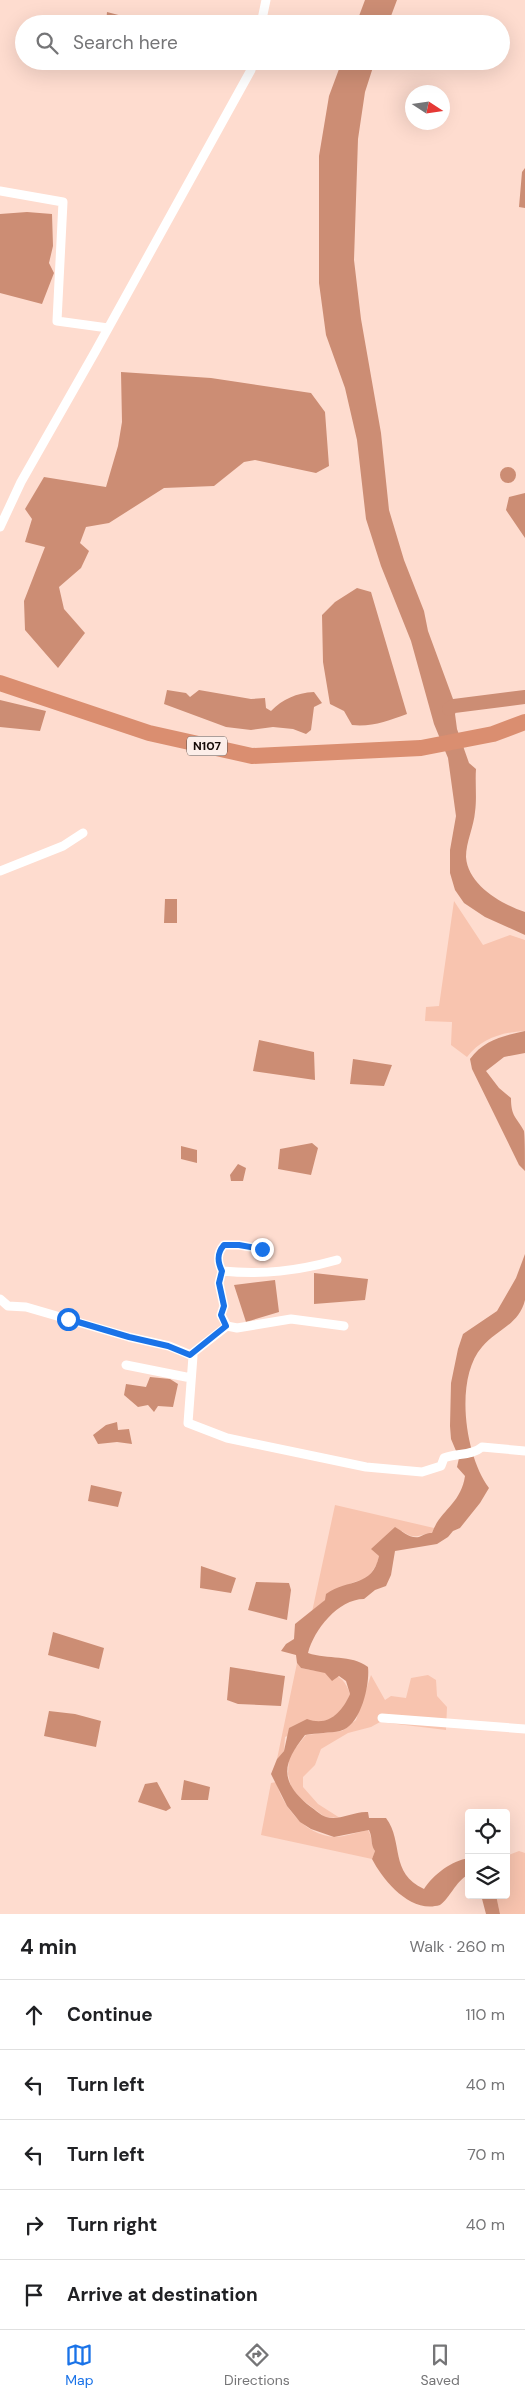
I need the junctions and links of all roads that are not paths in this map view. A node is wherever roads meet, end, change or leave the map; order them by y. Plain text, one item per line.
1 (266, 0) edge
2 (263, 15) edge
3 (251, 70) edge
4 (0, 191) edge
5 (108, 328) junction
6 (0, 527) edge
7 (0, 683) edge
8 (525, 722) edge
9 (83, 833) dead end
10 (0, 871) edge
11 (262, 1249) dead end
12 (337, 1260) dead end
13 (222, 1271) junction
14 (0, 1299) edge
15 (226, 1326) junction
16 (344, 1326) dead end
17 (190, 1355) junction
18 (126, 1366) dead end
19 (192, 1378) junction
20 (525, 1451) edge
21 (382, 1718) dead end
22 (525, 1729) edge

1 - 2 street
3 - 5 street
4 - 5 street
5 - 6 street
7 - 8 highway, N107
9 - 10 street
11 - 13 street
12 - 13 street
13 - 15 street
14 - 17 street
15 - 16 street
15 - 17 street
17 - 19 street
18 - 19 street
19 - 20 street
21 - 22 street

